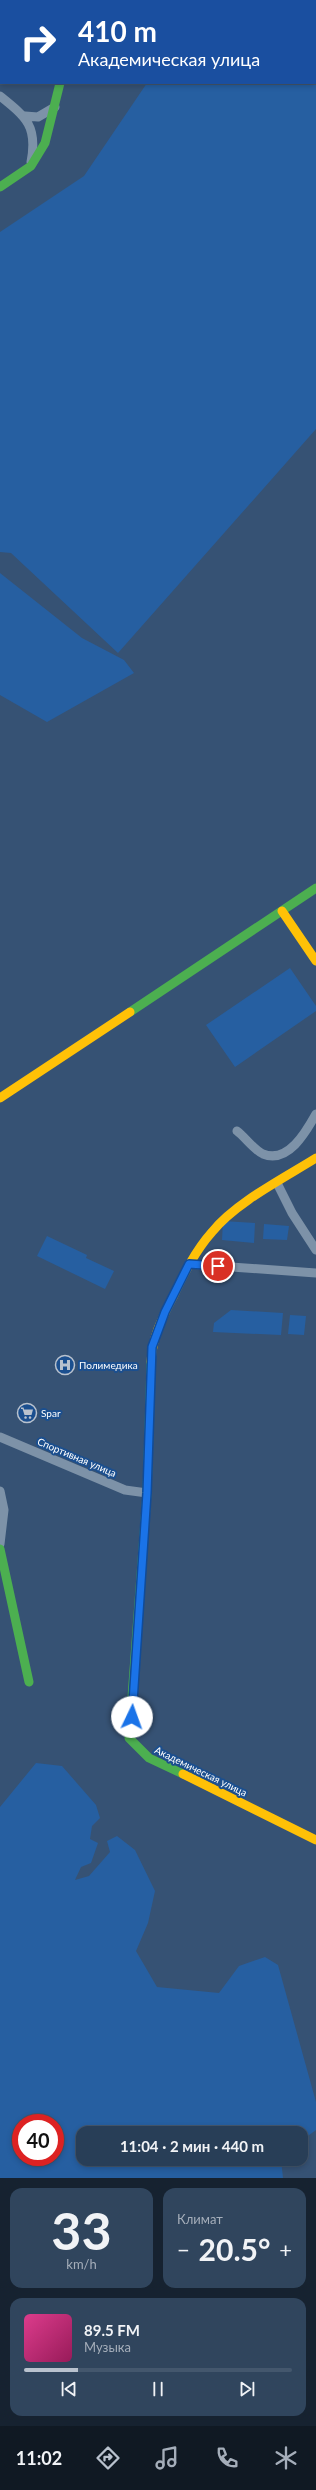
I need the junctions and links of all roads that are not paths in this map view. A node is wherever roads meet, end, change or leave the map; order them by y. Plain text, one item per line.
1 (60, 84) edge
2 (0, 96) edge
3 (55, 107) junction
4 (25, 116) junction
5 (31, 166) junction
6 (0, 187) edge
7 (316, 888) edge
8 (282, 911) junction
9 (316, 961) edge
10 (0, 1098) edge
11 (316, 1114) edge
12 (238, 1131) dead end
13 (316, 1158) edge
14 (277, 1183) junction
15 (316, 1250) edge
16 (189, 1264) junction
17 (316, 1273) edge
18 (0, 1437) edge
19 (0, 1491) edge
20 (147, 1493) junction
21 (0, 1544) edge
22 (0, 1549) edge
23 (29, 1682) dead end
24 (316, 1840) edge

1 - 3 street
2 - 4 street
3 - 4 street
3 - 5 street
4 - 5 street
5 - 6 street
7 - 8 street
8 - 9 street
8 - 10 street
11 - 12 street
13 - 14 street, Академическая улица
14 - 15 street
14 - 16 street, Академическая улица
16 - 17 street
16 - 20 street, Академическая улица
18 - 20 street, Спортивная улица
19 - 21 street
20 - 24 street, Академическая улица
22 - 23 street

